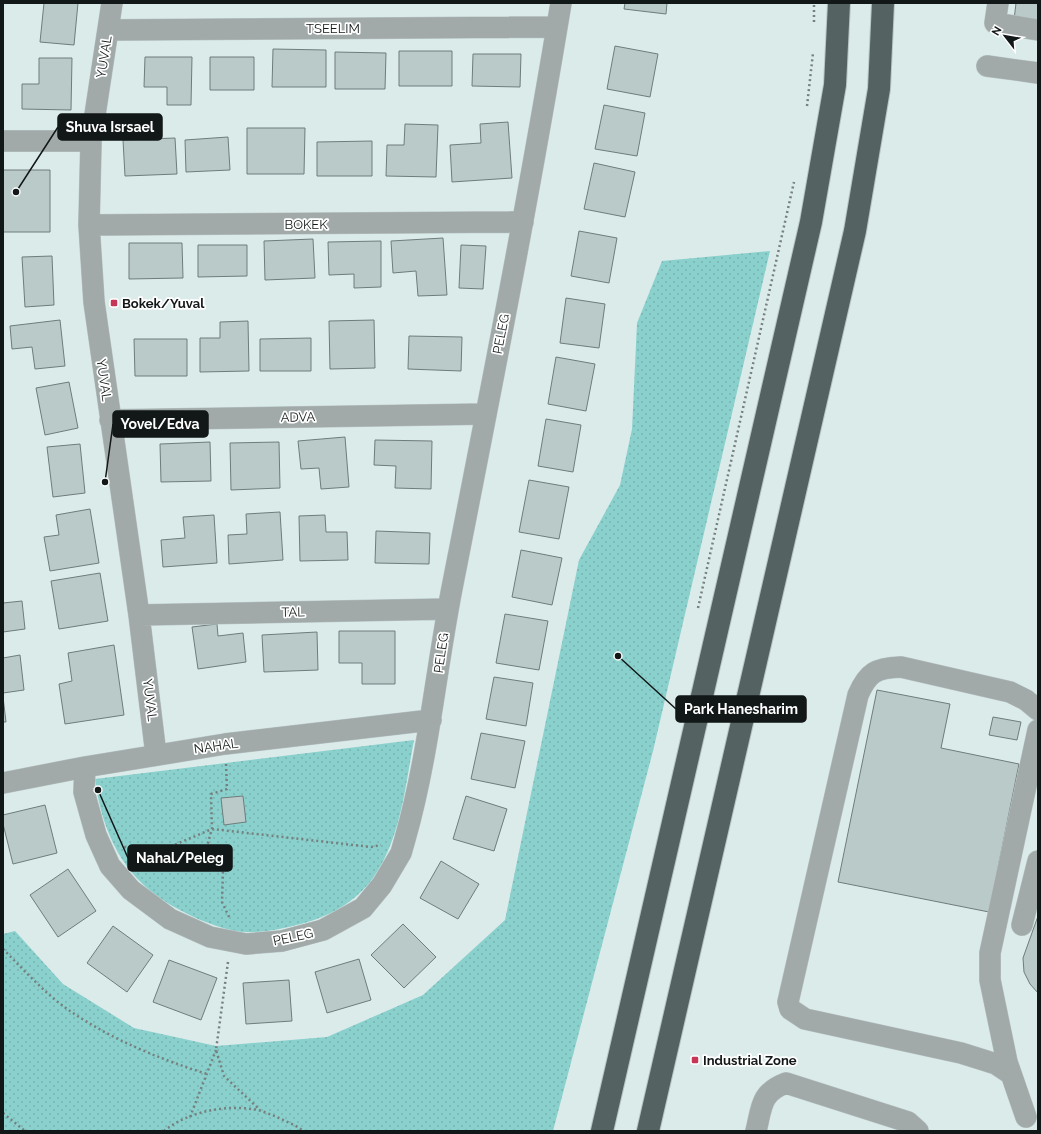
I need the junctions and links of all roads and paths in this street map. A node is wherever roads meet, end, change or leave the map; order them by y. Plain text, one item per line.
1 (112, 3) edge
2 (561, 3) edge
3 (814, 3) edge
4 (839, 3) edge
5 (883, 3) edge
6 (998, 3) edge
7 (814, 24) dead end
8 (557, 27) junction
9 (108, 30) junction
10 (1038, 30) edge
11 (813, 46) dead end
12 (987, 66) dead end
13 (1038, 73) edge
14 (806, 113) dead end
15 (3, 141) edge
16 (91, 141) junction
17 (794, 180) dead end
18 (523, 222) junction
19 (89, 225) junction
20 (486, 414) junction
21 (110, 420) junction
22 (448, 609) junction
23 (697, 612) dead end
24 (139, 615) junction
25 (1038, 710) edge
26 (431, 720) junction
27 (1038, 730) edge
28 (156, 755) junction
29 (85, 767) junction
30 (3, 783) edge
31 (96, 835) junction
32 (405, 839) junction
33 (1038, 861) edge
34 (1022, 926) dead end
35 (3, 949) edge
36 (216, 1050) dead end
37 (207, 1074) junction
38 (1013, 1080) junction
39 (3, 1113) edge
40 (1030, 1115) edge
41 (190, 1117) junction
42 (25, 1131) edge
43 (164, 1131) edge
44 (303, 1131) edge
45 (602, 1131) edge
46 (648, 1131) edge
47 (756, 1131) edge
48 (918, 1131) edge

1 - 9 street, YUVAL
2 - 8 street, PELEG
3 - 7 path
4 - 45 highway
5 - 46 highway
6 - 10 street
8 - 9 street, TSEELIM
8 - 18 street, PELEG
9 - 16 street, YUVAL
11 - 14 path
12 - 13 street
15 - 16 street
16 - 19 street, YUVAL
17 - 23 path
18 - 19 street, BOKEK
18 - 20 street, PELEG
19 - 21 street, YUVAL
20 - 21 street, ADVA
20 - 22 street, PELEG
21 - 24 street, YUVAL
22 - 24 street, TAL
22 - 26 street, PELEG
24 - 28 street, YUVAL
25 - 38 street
26 - 28 street, NAHAL
26 - 32 street, PELEG
27 - 38 street
28 - 29 street, NAHAL
29 - 30 street, NAHAL
29 - 31 street, PELEG
31 - 32 path
31 - 32 street, PELEG
33 - 34 street
35 - 37 path
36 - 37 path
37 - 41 path
38 - 40 street
39 - 42 path
41 - 43 path
41 - 44 path
47 - 48 street

